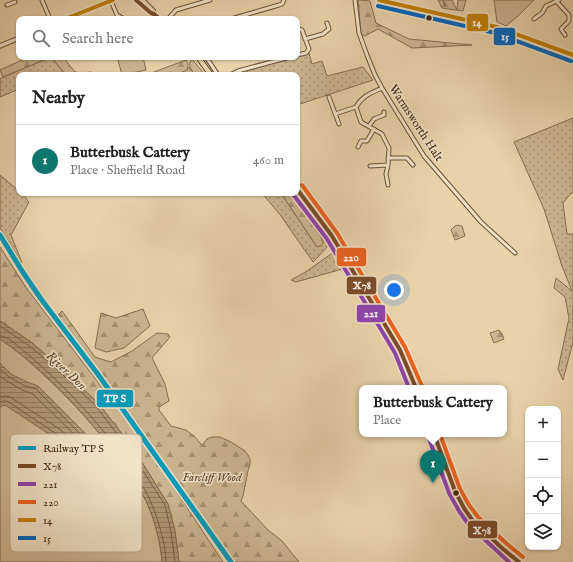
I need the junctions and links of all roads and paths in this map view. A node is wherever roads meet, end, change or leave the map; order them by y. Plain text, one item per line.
1 (42, 0) edge
2 (112, 0) edge
3 (136, 0) edge
4 (142, 0) edge
5 (210, 0) edge
6 (284, 0) edge
7 (355, 0) edge
8 (379, 0) edge
9 (558, 1) edge
10 (11, 2) edge
11 (15, 2) dead end
12 (7, 5) dead end
13 (154, 14) junction
14 (49, 16) edge
15 (72, 16) edge
16 (119, 16) edge
17 (156, 16) edge
18 (171, 16) edge
19 (241, 16) edge
20 (534, 19) dead end
21 (327, 23) dead end
22 (300, 29) edge
23 (565, 35) dead end
24 (16, 39) edge
25 (305, 39) junction
26 (0, 46) edge
27 (300, 54) edge
28 (573, 55) edge
29 (200, 60) edge
30 (208, 60) edge
31 (279, 60) edge
32 (209, 72) edge
33 (216, 72) edge
34 (236, 72) edge
35 (382, 88) junction
36 (329, 97) dead end
37 (356, 107) junction
38 (335, 114) junction
39 (384, 115) dead end
40 (338, 124) dead end
41 (369, 126) junction
42 (374, 129) junction
43 (358, 147) dead end
44 (388, 158) junction
45 (388, 165) junction
46 (413, 165) dead end
47 (370, 166) dead end
48 (388, 185) dead end
49 (300, 193) edge
50 (515, 253) dead end
51 (415, 385) edge
52 (435, 437) edge
53 (519, 562) edge

1 - 14 street
2 - 15 street
2 - 16 street
3 - 13 main road
4 - 13 main road
5 - 18 street
6 - 19 street
7 - 35 street, Warmsworth Halt
8 - 28 main road
9 - 20 street
9 - 23 street
10 - 11 street
10 - 12 street
13 - 17 main road
21 - 25 street
22 - 25 street
24 - 26 street
25 - 27 street
29 - 32 main road
30 - 33 street
31 - 34 street
35 - 37 street
35 - 50 street, Warmsworth Halt
36 - 38 street
37 - 38 street
37 - 41 street
38 - 40 street
39 - 41 street
41 - 42 street
42 - 43 street
42 - 44 street
44 - 45 street
44 - 46 street
45 - 47 street
45 - 48 street
49 - 51 main road
52 - 53 main road

